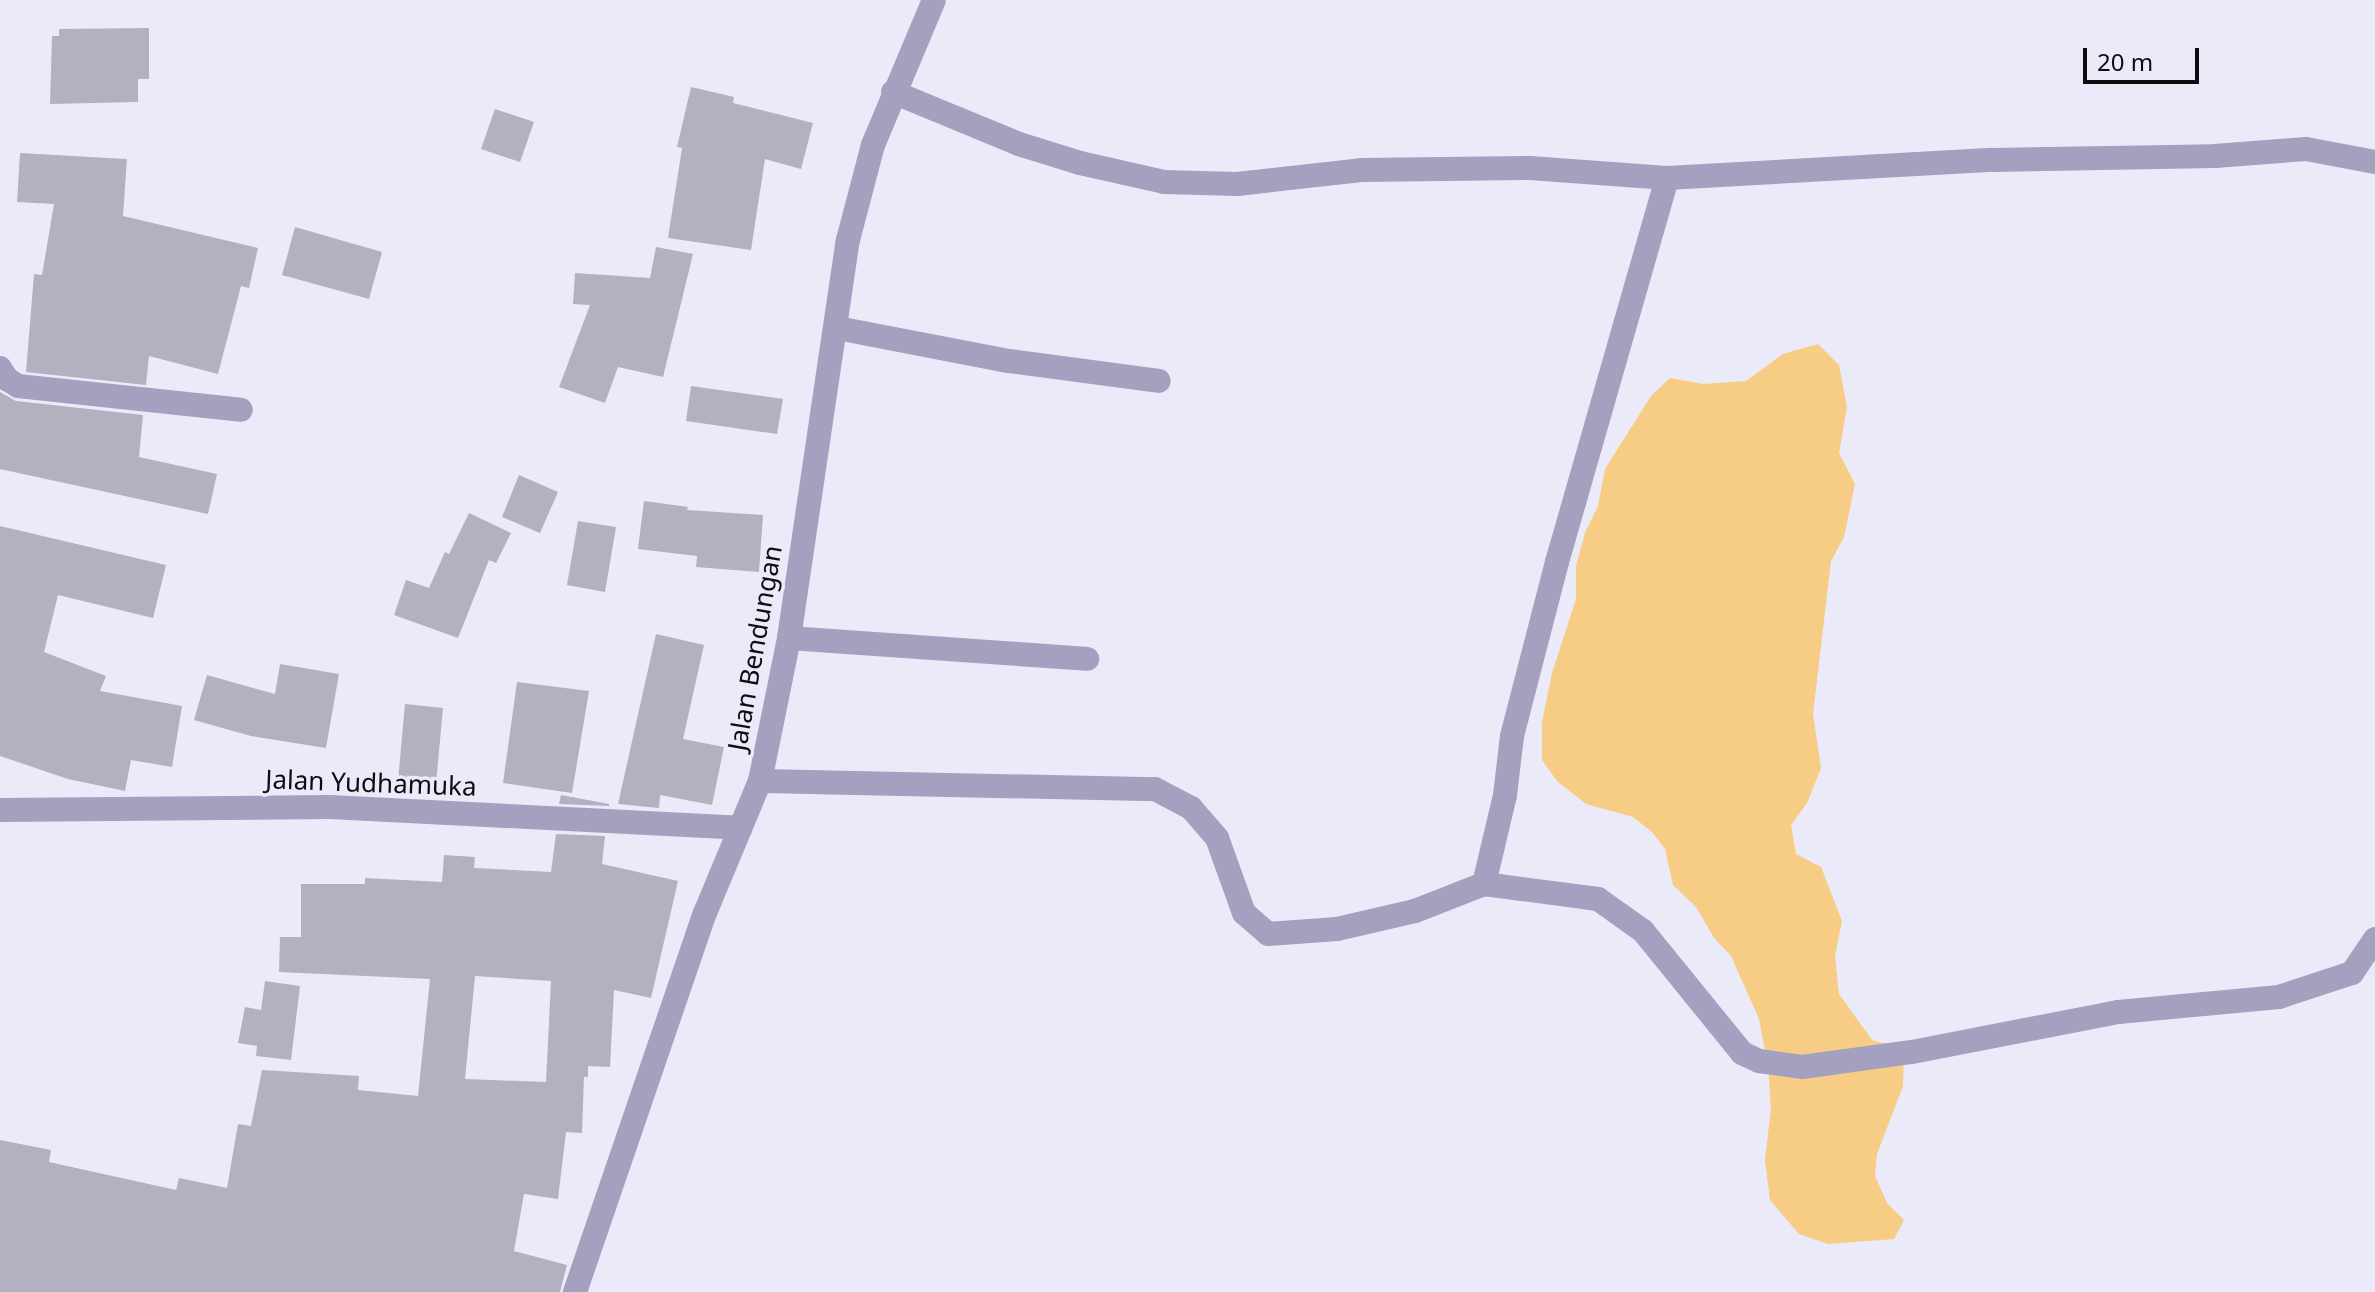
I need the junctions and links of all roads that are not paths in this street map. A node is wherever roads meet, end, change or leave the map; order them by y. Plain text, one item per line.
1 (934, 0) edge
2 (893, 92) junction
3 (2375, 162) edge
4 (1667, 178) junction
5 (837, 328) junction
6 (0, 368) edge
7 (1159, 381) dead end
8 (241, 410) dead end
9 (789, 638) junction
10 (1087, 659) dead end
11 (760, 781) junction
12 (0, 810) edge
13 (740, 828) junction
14 (1484, 884) junction
15 (2375, 939) edge
16 (575, 1292) edge

1 - 2 street, Jalan Bendungan
2 - 4 street
2 - 5 street, Jalan Bendungan
3 - 4 street
4 - 14 street
5 - 7 street
5 - 9 street, Jalan Bendungan
6 - 8 street
9 - 10 street
9 - 11 street, Jalan Bendungan
11 - 13 street, Jalan Bendungan
11 - 14 street
12 - 13 street, Jalan Yudhamuka
13 - 16 street, Jalan Bendungan
14 - 15 street

